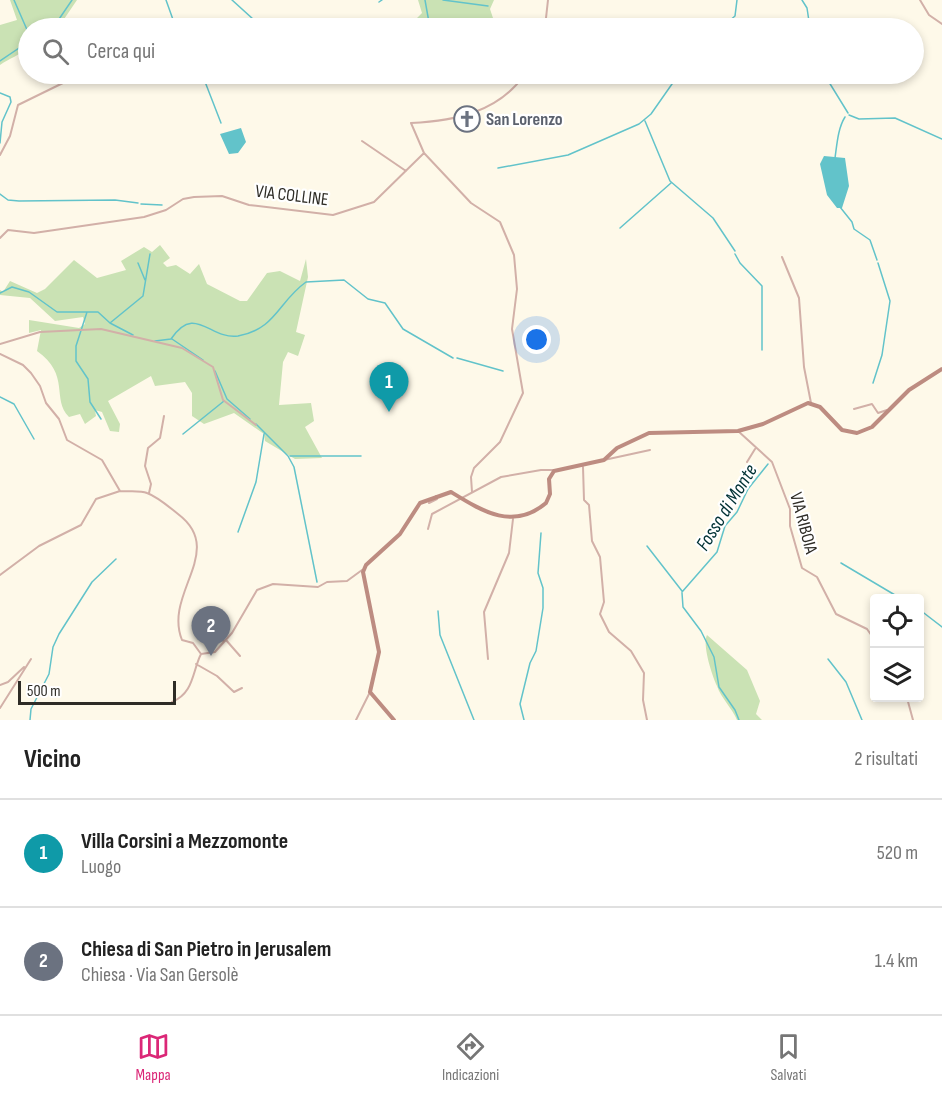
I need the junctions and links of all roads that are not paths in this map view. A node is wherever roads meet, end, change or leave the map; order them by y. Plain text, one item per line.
1 (548, 0) edge
2 (920, 0) edge
3 (546, 18) edge
4 (942, 24) edge
5 (61, 84) edge
6 (517, 84) edge
7 (362, 141) dead end
8 (423, 153) junction
9 (0, 155) edge
10 (406, 171) junction
11 (0, 238) edge
12 (782, 257) dead end
13 (0, 344) edge
14 (0, 354) edge
15 (942, 369) edge
16 (810, 403) junction
17 (854, 409) dead end
18 (890, 409) junction
19 (164, 416) dead end
20 (256, 425) dead end
21 (738, 431) junction
22 (755, 449) junction
23 (650, 450) dead end
24 (604, 460) junction
25 (747, 462) dead end
26 (583, 467) junction
27 (557, 470) junction
28 (120, 491) junction
29 (472, 492) junction
30 (149, 494) junction
31 (436, 496) junction
32 (460, 499) junction
33 (429, 503) dead end
34 (513, 519) junction
35 (428, 529) dead end
36 (363, 570) junction
37 (0, 575) edge
38 (870, 633) edge
39 (208, 635) dead end
40 (225, 641) junction
41 (201, 654) junction
42 (240, 656) dead end
43 (31, 659) dead end
44 (488, 659) dead end
45 (196, 664) junction
46 (24, 667) junction
47 (0, 685) edge
48 (242, 688) dead end
49 (370, 692) junction
50 (172, 702) dead end
51 (908, 702) edge
52 (0, 708) edge
53 (356, 720) edge
54 (394, 720) edge
55 (647, 720) edge
56 (913, 720) edge

1 - 3 street
2 - 4 street
5 - 9 street
6 - 8 street
7 - 10 street
8 - 10 street, VIA COLLINE
8 - 29 street
10 - 11 street, VIA COLLINE
12 - 16 street
13 - 20 street
14 - 28 street
15 - 18 main road
16 - 18 main road
16 - 21 main road
17 - 18 street
19 - 30 street
21 - 22 street, VIA RIBOIA
21 - 24 main road
22 - 25 street
22 - 38 street, VIA RIBOIA
23 - 24 street
24 - 26 main road
26 - 27 main road
26 - 55 street
27 - 29 street
27 - 34 main road
28 - 30 street
28 - 37 street
29 - 32 street
30 - 41 street
31 - 32 main road
31 - 33 street
31 - 36 main road
32 - 34 main road
32 - 35 street
34 - 44 street
36 - 40 street
36 - 49 main road
39 - 40 street
40 - 41 street
40 - 42 street
41 - 45 street
43 - 46 street
45 - 48 street
45 - 50 street
46 - 47 street
46 - 52 street
49 - 53 street
49 - 54 main road
51 - 56 street

